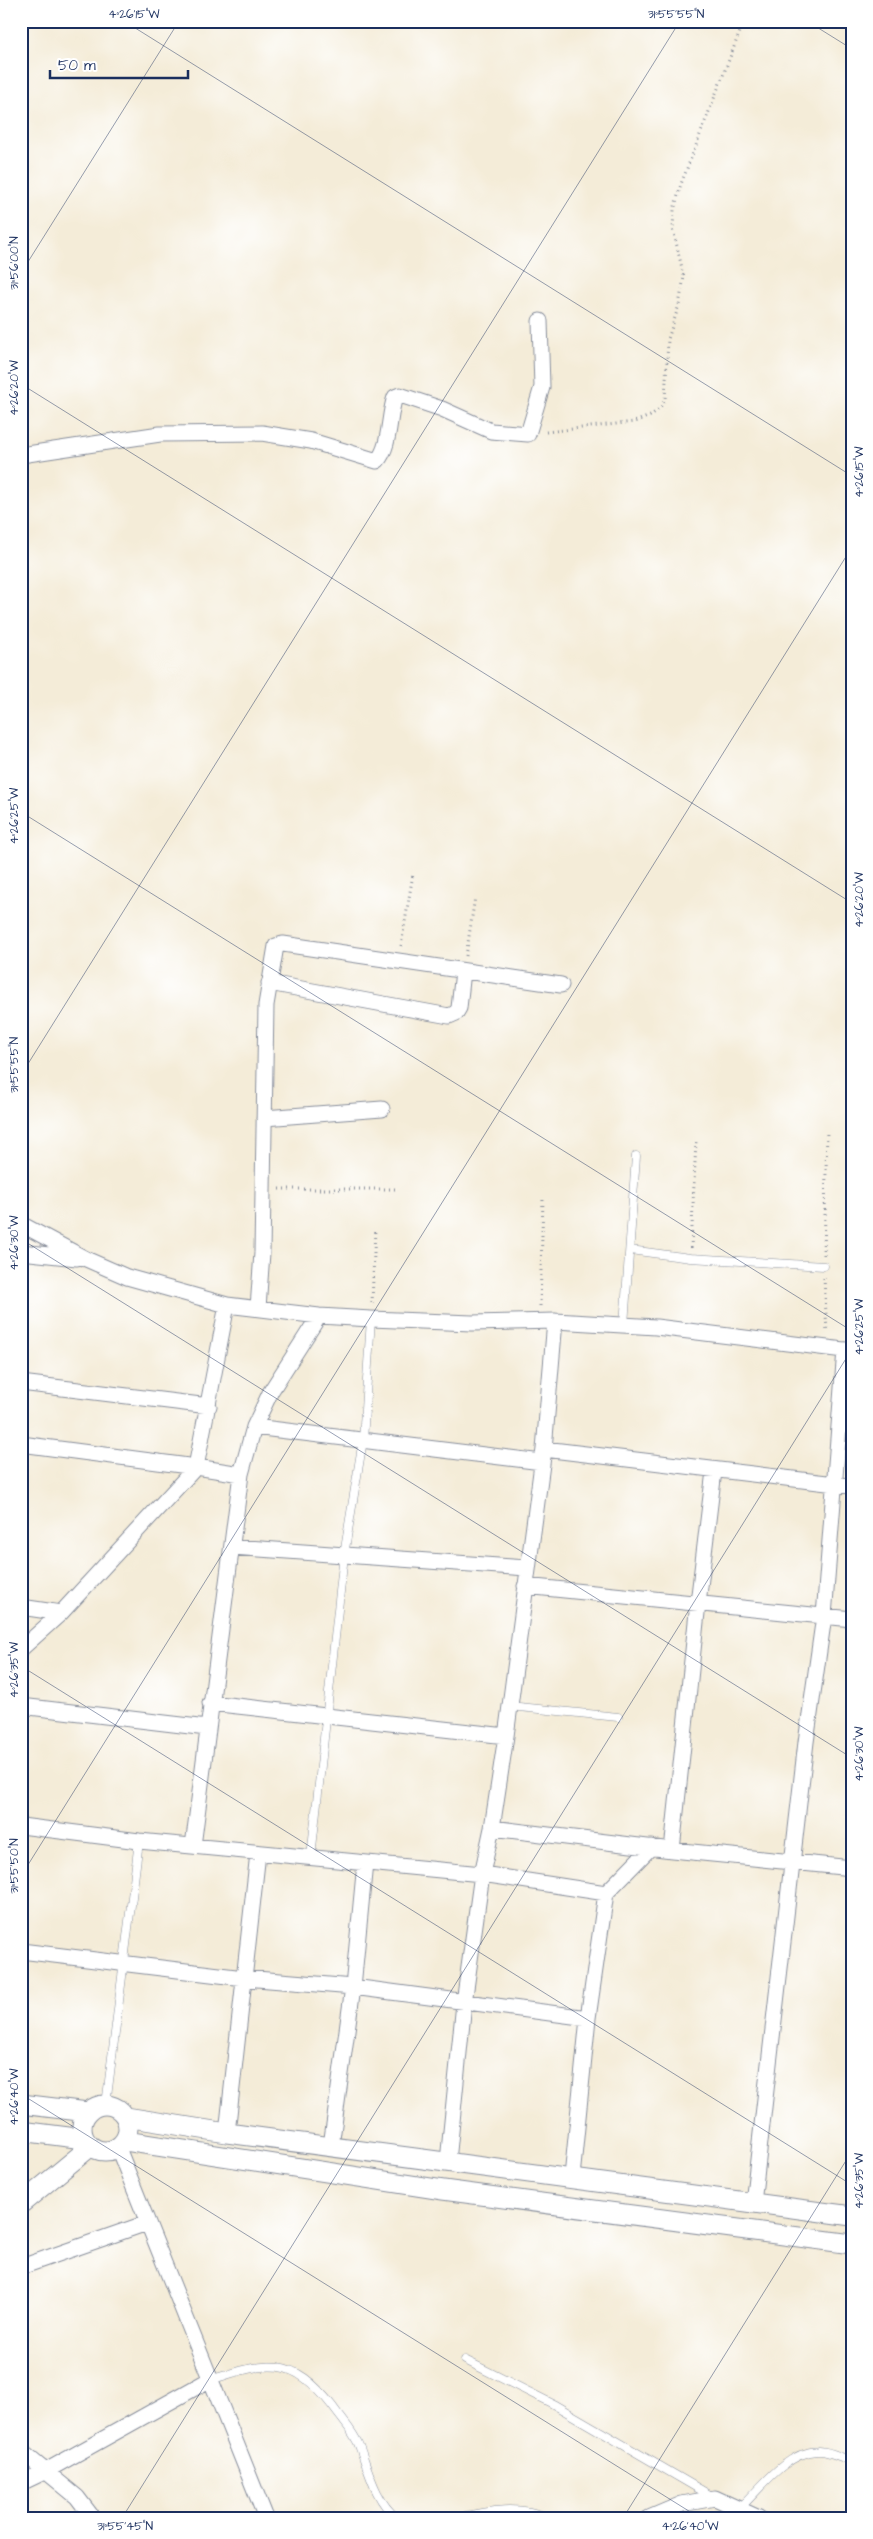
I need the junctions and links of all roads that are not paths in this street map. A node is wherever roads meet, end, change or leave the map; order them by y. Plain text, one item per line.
1 (540, 321) dead end
2 (21, 455) edge
3 (463, 971) junction
4 (269, 984) junction
5 (561, 985) dead end
6 (382, 1109) dead end
7 (264, 1118) junction
8 (636, 1156) dead end
9 (21, 1224) edge
10 (630, 1250) junction
11 (21, 1252) edge
12 (86, 1259) junction
13 (824, 1266) road end
14 (227, 1305) junction
15 (258, 1308) junction
16 (319, 1316) junction
17 (371, 1319) junction
18 (555, 1321) junction
19 (624, 1325) junction
20 (849, 1350) edge
21 (21, 1383) edge
22 (209, 1406) junction
23 (254, 1427) junction
24 (363, 1440) junction
25 (21, 1444) edge
26 (543, 1455) junction
27 (196, 1467) junction
28 (714, 1470) junction
29 (241, 1474) junction
30 (833, 1483) junction
31 (852, 1486) edge
32 (232, 1547) junction
33 (344, 1556) junction
34 (527, 1568) junction
35 (525, 1586) junction
36 (698, 1603) junction
37 (21, 1607) edge
38 (61, 1613) junction
39 (824, 1616) junction
40 (852, 1619) edge
41 (21, 1649) edge
42 (210, 1703) junction
43 (21, 1706) edge
44 (510, 1706) junction
45 (327, 1715) junction
46 (618, 1717) dead end
47 (207, 1728) junction
48 (506, 1736) junction
49 (21, 1826) edge
50 (492, 1828) junction
51 (139, 1841) junction
52 (193, 1846) junction
53 (651, 1847) junction
54 (672, 1850) junction
55 (258, 1853) junction
56 (311, 1857) junction
57 (793, 1862) junction
58 (366, 1863) junction
59 (852, 1868) edge
60 (482, 1874) junction
61 (606, 1894) junction
62 (21, 1951) edge
63 (122, 1964) junction
64 (244, 1978) junction
65 (353, 1987) junction
66 (464, 2003) junction
67 (588, 2018) junction
68 (21, 2104) edge
69 (106, 2105) junction
70 (88, 2112) junction
71 (126, 2117) junction
72 (21, 2131) edge
73 (227, 2133) junction
74 (87, 2143) junction
75 (121, 2144) junction
76 (331, 2146) junction
77 (448, 2161) junction
78 (572, 2177) junction
79 (753, 2203) junction
80 (21, 2204) edge
81 (852, 2216) edge
82 (147, 2223) junction
83 (852, 2244) edge
84 (21, 2267) edge
85 (465, 2360) dead end
86 (209, 2380) junction
87 (21, 2451) edge
88 (852, 2461) edge
89 (44, 2472) junction
90 (21, 2483) edge
91 (715, 2498) junction
92 (740, 2508) junction
93 (93, 2518) edge
94 (266, 2518) edge
95 (397, 2518) edge
96 (457, 2518) edge
97 (550, 2518) edge
98 (650, 2518) edge
99 (759, 2518) edge

1 - 2 street
3 - 4 street
3 - 4 street
3 - 5 street
4 - 7 street
6 - 7 street
7 - 15 street
8 - 10 lane
9 - 12 street
10 - 13 lane
10 - 19 lane
11 - 12 street
12 - 14 street
14 - 15 street
14 - 22 street
15 - 16 street
16 - 17 street
16 - 23 street
17 - 18 street
17 - 24 lane
18 - 19 street
18 - 26 street
19 - 20 street
20 - 30 street
21 - 22 street
22 - 27 street
23 - 24 street
23 - 29 street
24 - 26 street
24 - 33 lane
25 - 27 street
26 - 28 street
26 - 34 street
27 - 29 street
27 - 38 street
28 - 30 street
28 - 36 street
29 - 32 street
30 - 31 street
30 - 39 street
32 - 33 street
32 - 42 street
33 - 34 street
33 - 45 lane
34 - 35 street
35 - 36 street
35 - 44 street
36 - 39 street
36 - 54 street
37 - 38 street
38 - 41 street
39 - 40 street
39 - 57 street
42 - 45 street
42 - 47 street
43 - 47 street
44 - 46 lane
44 - 48 street
45 - 48 street
45 - 56 lane
47 - 52 street
48 - 50 street
49 - 51 street
50 - 53 street
50 - 60 street
51 - 52 street
51 - 63 lane
52 - 55 street
53 - 54 street
53 - 61 street
54 - 57 street
55 - 56 street
55 - 64 street
56 - 58 street
57 - 59 street
57 - 79 street
58 - 60 street
58 - 65 street
60 - 61 street
60 - 66 street
61 - 67 street
62 - 63 street
63 - 64 street
63 - 69 lane
64 - 65 street
64 - 73 street
65 - 66 street
65 - 76 street
66 - 67 street
66 - 77 street
67 - 78 street
68 - 70 street
69 - 70 street
69 - 71 street
70 - 74 street
71 - 73 street
71 - 75 street
72 - 74 street
73 - 76 street
74 - 75 street
74 - 80 street
75 - 82 street
75 - 83 street
76 - 77 street
77 - 78 street
78 - 79 street
79 - 81 street
82 - 84 street
82 - 86 street
85 - 91 lane
86 - 89 street
86 - 94 street
86 - 95 lane
87 - 89 street
88 - 92 lane
89 - 90 street
89 - 93 street
91 - 92 street
91 - 98 street
92 - 99 street
96 - 97 lane

